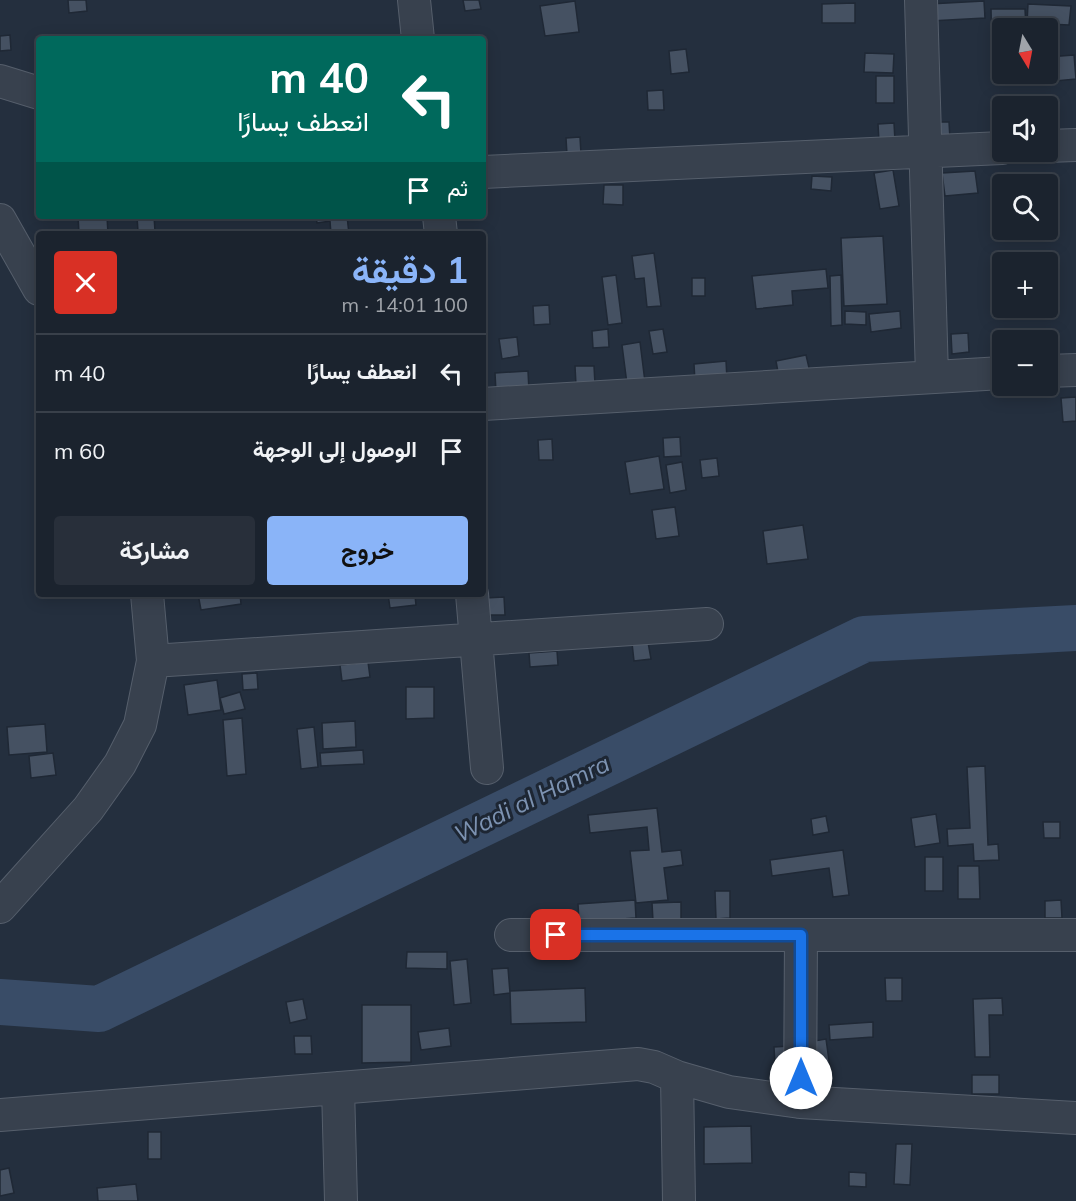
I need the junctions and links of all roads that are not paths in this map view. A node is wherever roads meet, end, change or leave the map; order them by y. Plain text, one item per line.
1 (414, 0) edge
2 (921, 0) edge
3 (418, 36) edge
4 (0, 81) edge
5 (36, 92) edge
6 (1076, 145) edge
7 (1058, 146) edge
8 (992, 149) edge
9 (925, 152) junction
10 (486, 172) edge
11 (0, 220) edge
12 (36, 284) edge
13 (1076, 370) edge
14 (1058, 371) edge
15 (992, 373) edge
16 (932, 376) junction
17 (486, 404) edge
18 (147, 597) edge
19 (472, 597) edge
20 (707, 624) dead end
21 (476, 638) junction
22 (153, 661) junction
23 (487, 768) dead end
24 (0, 907) edge
25 (511, 935) dead end
26 (801, 935) junction
27 (1076, 935) edge
28 (677, 1077) junction
29 (338, 1088) junction
30 (801, 1102) junction
31 (0, 1115) edge
32 (1076, 1118) edge
33 (341, 1201) edge
34 (679, 1201) edge

1 - 3 street
2 - 9 street
4 - 5 street
6 - 7 street
8 - 9 street
9 - 10 street
9 - 16 street
11 - 12 street
13 - 14 street
15 - 16 street
16 - 17 street
18 - 22 street
19 - 21 street
20 - 21 street
21 - 22 street
21 - 23 street
22 - 24 street
25 - 26 street
26 - 27 street
26 - 30 street
28 - 29 street
28 - 30 street
28 - 34 street
29 - 31 street
29 - 33 street
30 - 32 street

